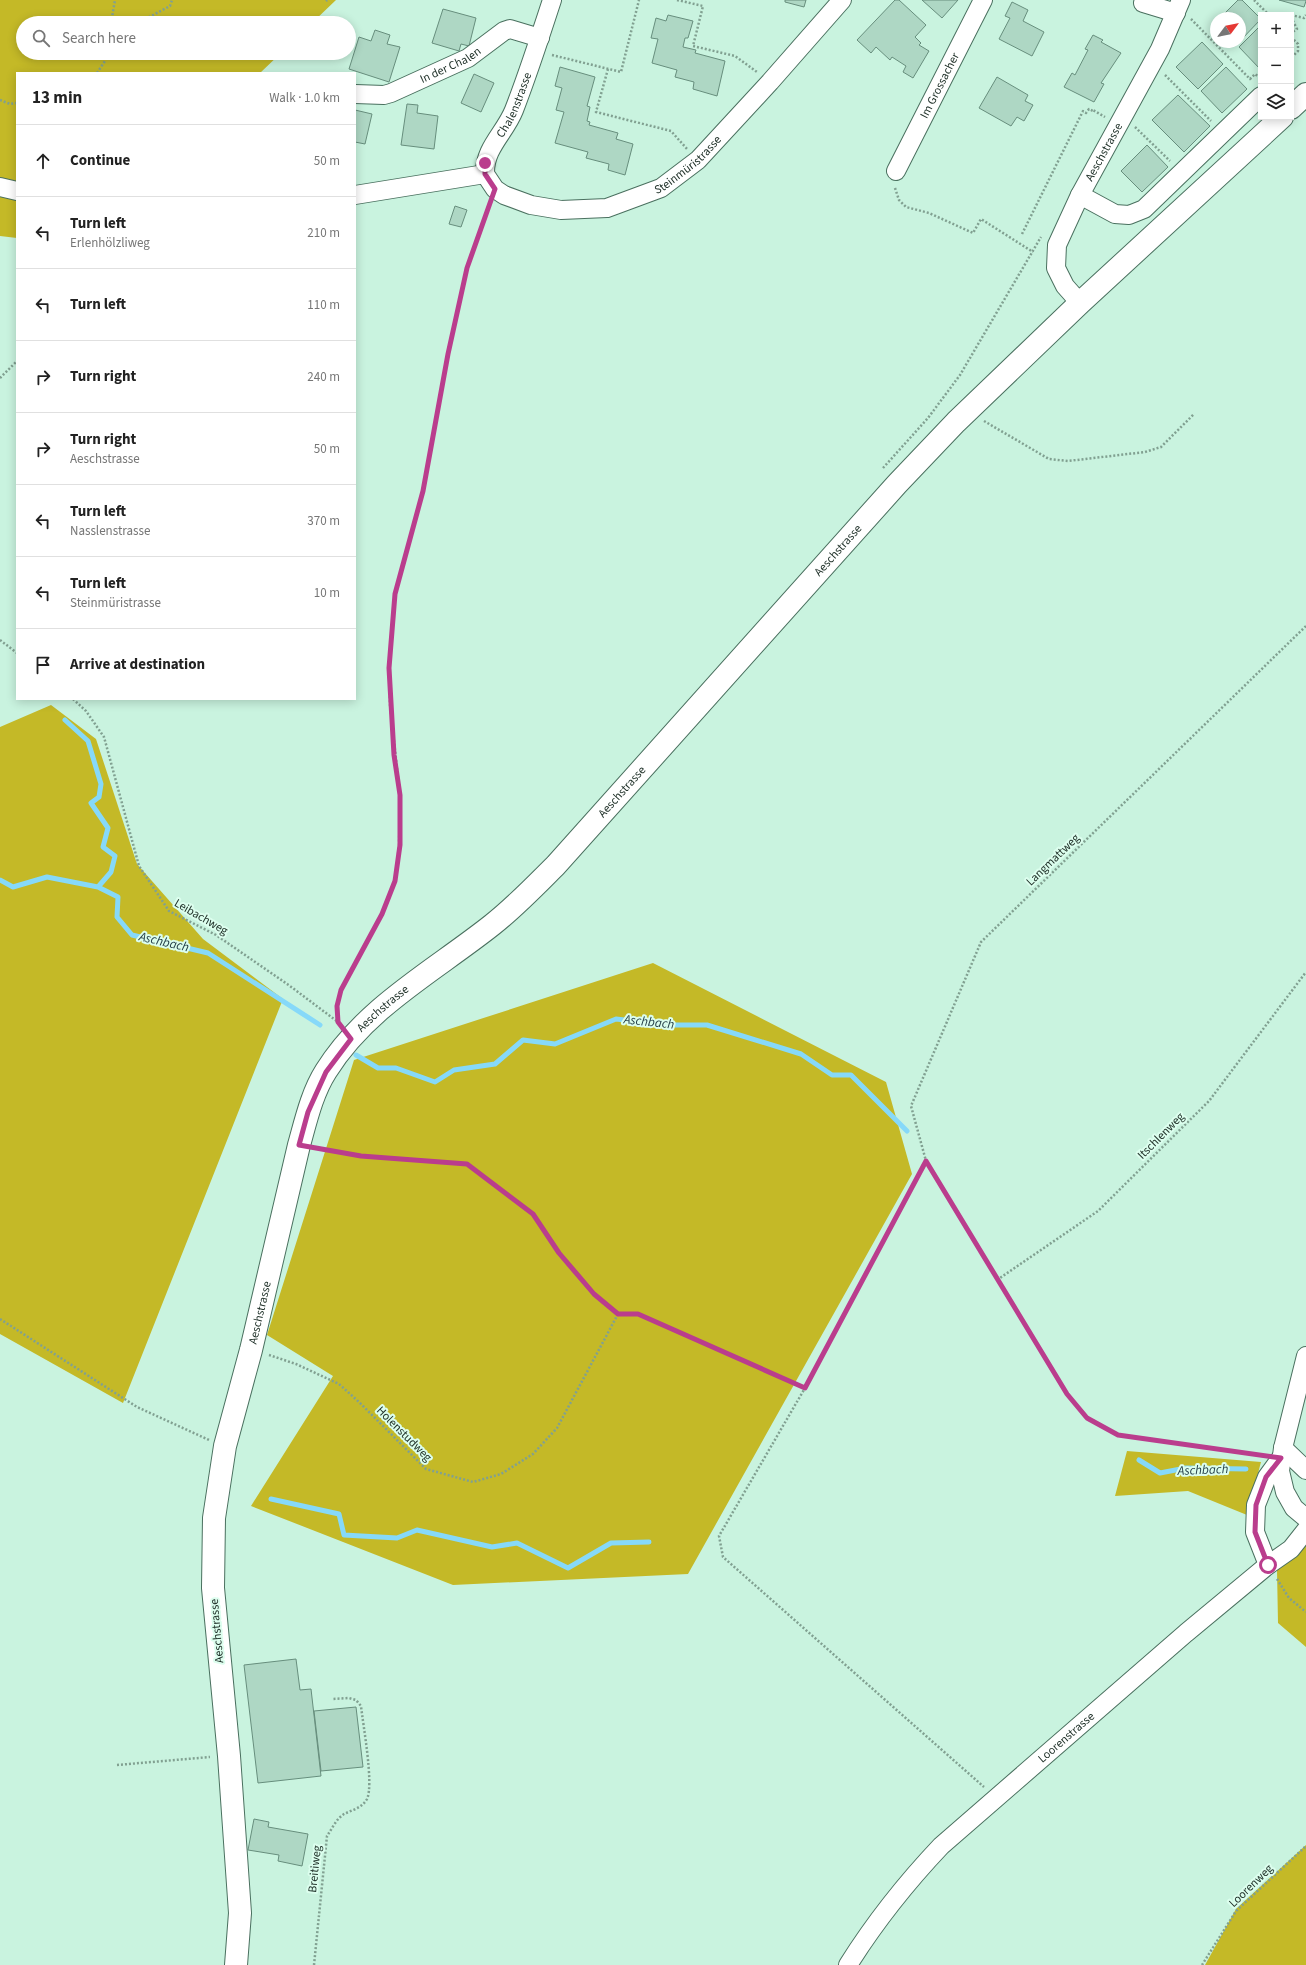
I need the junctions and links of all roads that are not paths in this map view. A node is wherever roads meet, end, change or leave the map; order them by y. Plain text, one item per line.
1 (552, 0) edge
2 (842, 0) edge
3 (983, 0) edge
4 (1143, 3) dead end
5 (1182, 10) edge
6 (538, 45) junction
7 (1258, 88) edge
8 (356, 94) edge
9 (1306, 94) edge
10 (1294, 105) edge
11 (1279, 120) edge
12 (896, 171) road end
13 (485, 174) junction
14 (0, 186) edge
15 (16, 191) edge
16 (356, 195) edge
17 (1080, 195) junction
18 (1080, 302) junction
19 (1306, 1356) edge
20 (1282, 1453) junction
21 (1306, 1470) edge
22 (1306, 1518) edge
23 (1306, 1530) edge
24 (1268, 1565) junction
25 (236, 1965) edge
26 (848, 1965) edge

1 - 6 street, Chalenstrasse
2 - 13 street, Steinmüristrasse
3 - 12 street, Im Grossacher
4 - 5 street
5 - 17 street, Aeschstrasse
6 - 8 street, In der Chalen
6 - 13 street, Chalenstrasse
7 - 17 street
9 - 10 main road
11 - 18 main road, Aeschstrasse
13 - 16 street
14 - 15 street
17 - 18 street, Aeschstrasse
18 - 25 main road, Aeschstrasse
19 - 20 street
20 - 21 street
20 - 22 street
20 - 24 street
23 - 24 street, Loorenstrasse
24 - 26 street, Loorenstrasse

